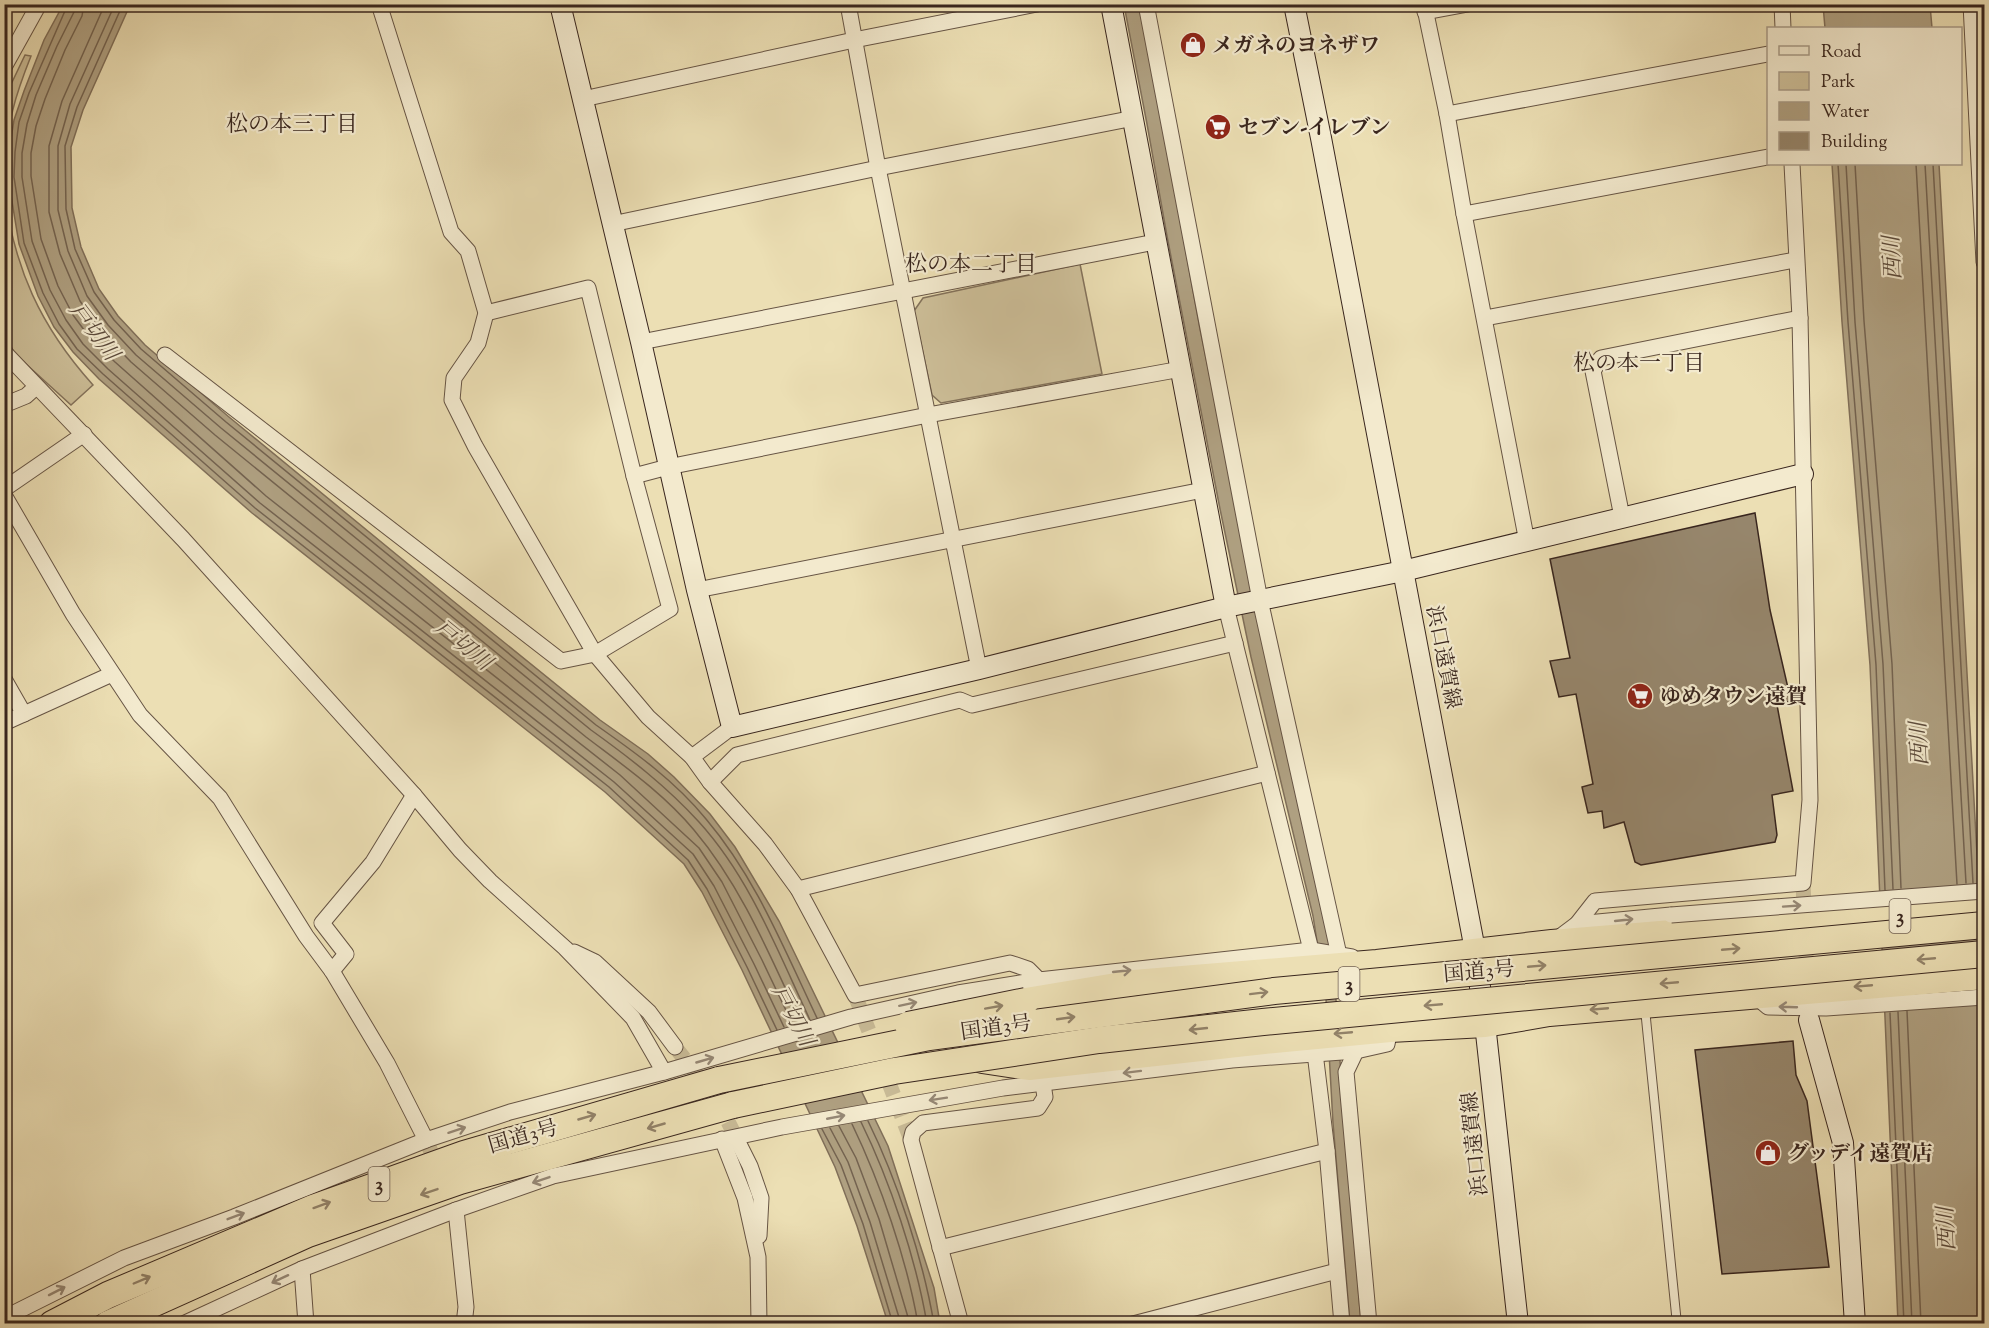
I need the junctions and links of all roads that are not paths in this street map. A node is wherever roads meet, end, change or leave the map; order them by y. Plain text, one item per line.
1 (39, 4) edge
2 (379, 4) edge
3 (560, 4) edge
4 (848, 4) edge
5 (1037, 4) edge
6 (1111, 4) edge
7 (1146, 4) edge
8 (1294, 4) edge
9 (1468, 4) edge
10 (1782, 4) edge
11 (1971, 4) edge
12 (1425, 8) edge
13 (1783, 27) edge
14 (854, 40) junction
15 (1767, 54) edge
16 (4, 67) edge
17 (583, 99) junction
18 (1447, 114) junction
19 (1134, 118) junction
20 (1767, 157) edge
21 (1792, 165) edge
22 (878, 168) junction
23 (1464, 214) junction
24 (612, 224) junction
25 (1155, 242) junction
26 (1796, 260) junction
27 (1984, 262) edge
28 (902, 290) junction
29 (486, 314) junction
30 (1485, 318) junction
31 (1800, 318) junction
32 (641, 342) junction
33 (165, 355) dead end
34 (7, 358) edge
35 (1181, 369) junction
36 (36, 387) junction
37 (4, 405) edge
38 (928, 415) junction
39 (84, 434) junction
40 (668, 467) junction
41 (1803, 474) junction
42 (634, 476) junction
43 (4, 489) edge
44 (1203, 490) junction
45 (4, 495) edge
46 (1622, 517) junction
47 (953, 539) junction
48 (1527, 542) junction
49 (1403, 572) junction
50 (697, 590) junction
51 (1260, 600) junction
52 (1226, 607) junction
53 (1235, 643) junction
54 (595, 654) junction
55 (979, 669) junction
56 (112, 674) junction
57 (4, 679) edge
58 (24, 714) junction
59 (4, 723) edge
60 (732, 727) junction
61 (692, 758) junction
62 (1268, 773) junction
63 (710, 782) junction
64 (414, 795) junction
65 (798, 889) junction
66 (1984, 891) edge
67 (1984, 910) edge
68 (1577, 924) junction
69 (1984, 925) edge
70 (1552, 943) junction
71 (565, 948) junction
72 (1311, 950) junction
73 (1475, 950) junction
74 (1984, 954) edge
75 (1339, 955) junction
76 (1377, 963) junction
77 (332, 971) junction
78 (1984, 976) edge
79 (1032, 991) junction
80 (1984, 997) edge
81 (1826, 999) junction
82 (1645, 1005) junction
83 (1809, 1020) dead end
84 (1485, 1024) junction
85 (1390, 1029) junction
86 (675, 1047) tunnel mouth
87 (1356, 1051) junction
88 (1315, 1053) junction
89 (974, 1059) junction
90 (664, 1072) junction
91 (1036, 1076) junction
92 (727, 1078) junction
93 (722, 1139) junction
94 (426, 1140) junction
95 (737, 1140) tunnel mouth
96 (1327, 1151) junction
97 (456, 1210) junction
98 (940, 1248) junction
99 (758, 1257) junction
100 (302, 1269) junction
101 (1337, 1271) junction
102 (4, 1318) edge
103 (51, 1323) edge
104 (108, 1323) edge
105 (183, 1323) edge
106 (306, 1323) edge
107 (464, 1323) edge
108 (759, 1323) edge
109 (961, 1323) edge
110 (1133, 1323) edge
111 (1342, 1323) edge
112 (1369, 1323) edge
113 (1518, 1323) edge
114 (1677, 1323) edge
115 (1855, 1323) edge

1 - 16 street
2 - 29 street
3 - 17 street
4 - 14 street
5 - 14 street
6 - 19 street
7 - 51 street
8 - 49 street, 浜口遠賀線
9 - 12 street
10 - 13 street
11 - 27 street
12 - 18 street
14 - 17 street
14 - 22 street
15 - 18 street
17 - 24 street
18 - 23 street
19 - 22 street
19 - 25 street
20 - 23 street
21 - 26 street
22 - 24 street
22 - 28 street
23 - 30 street
24 - 32 street
25 - 28 street
25 - 35 street
26 - 30 street
26 - 31 street
28 - 32 street
28 - 38 street
29 - 42 street
29 - 54 street
30 - 48 street
31 - 41 street
31 - 46 street
32 - 40 street
33 - 54 street
34 - 36 street
35 - 38 street
35 - 44 street
36 - 37 street
36 - 39 street
38 - 40 street
38 - 47 street
39 - 43 street
39 - 64 street
40 - 42 street
40 - 50 street
41 - 46 street
41 - 68 street
42 - 54 street
44 - 47 street
44 - 52 street
45 - 56 street
46 - 48 street
47 - 50 street
47 - 55 street
48 - 49 street
49 - 51 street
49 - 73 street, 浜口遠賀線
50 - 60 street
51 - 52 street
51 - 75 street
52 - 53 street
52 - 55 street
53 - 62 street
53 - 63 street
54 - 61 street
55 - 60 street
56 - 58 street
56 - 77 street
57 - 58 street
58 - 59 street
60 - 61 street
61 - 63 street
62 - 65 street
62 - 72 street
63 - 65 street
64 - 71 street
64 - 77 street
65 - 79 street
68 -> 66 street, bridge
67 - 70 highway, 3
68 - 70 street
92 -> 69 highway, 国道3号 / 3, bridge
70 - 73 highway
71 - 86 street
71 - 90 street
72 - 75 street
79 -> 72 street
73 - 76 highway
73 - 84 street, 浜口遠賀線
74 -> 89 highway, 国道3号 / 3, bridge
75 - 76 street
76 - 79 highway
77 - 94 street
78 -> 81 highway
90 -> 79 street
92 -> 79 highway, bridge
80 - 81 street
81 -> 82 highway
82 -> 84 highway
82 - 114 lane
83 - 115 street
84 - 85 highway
84 - 113 street, 浜口遠賀線
85 - 87 street
85 -> 91 highway
87 - 88 street
87 - 112 street
88 -> 91 street
88 - 96 street
89 - 91 highway, bridge
89 -> 104 highway, 国道3号 / 3, bridge
94 -> 90 street
91 - 93 street
91 - 98 street
103 -> 92 highway, 国道3号 / 3
93 -> 97 street
93 - 99 street
102 -> 94 street
95 - 99 street
96 - 98 street
96 - 101 street
97 - 100 street
97 - 107 street
98 - 109 street
99 - 108 street
100 -> 105 street
100 - 106 street
101 - 110 street
101 - 111 street

